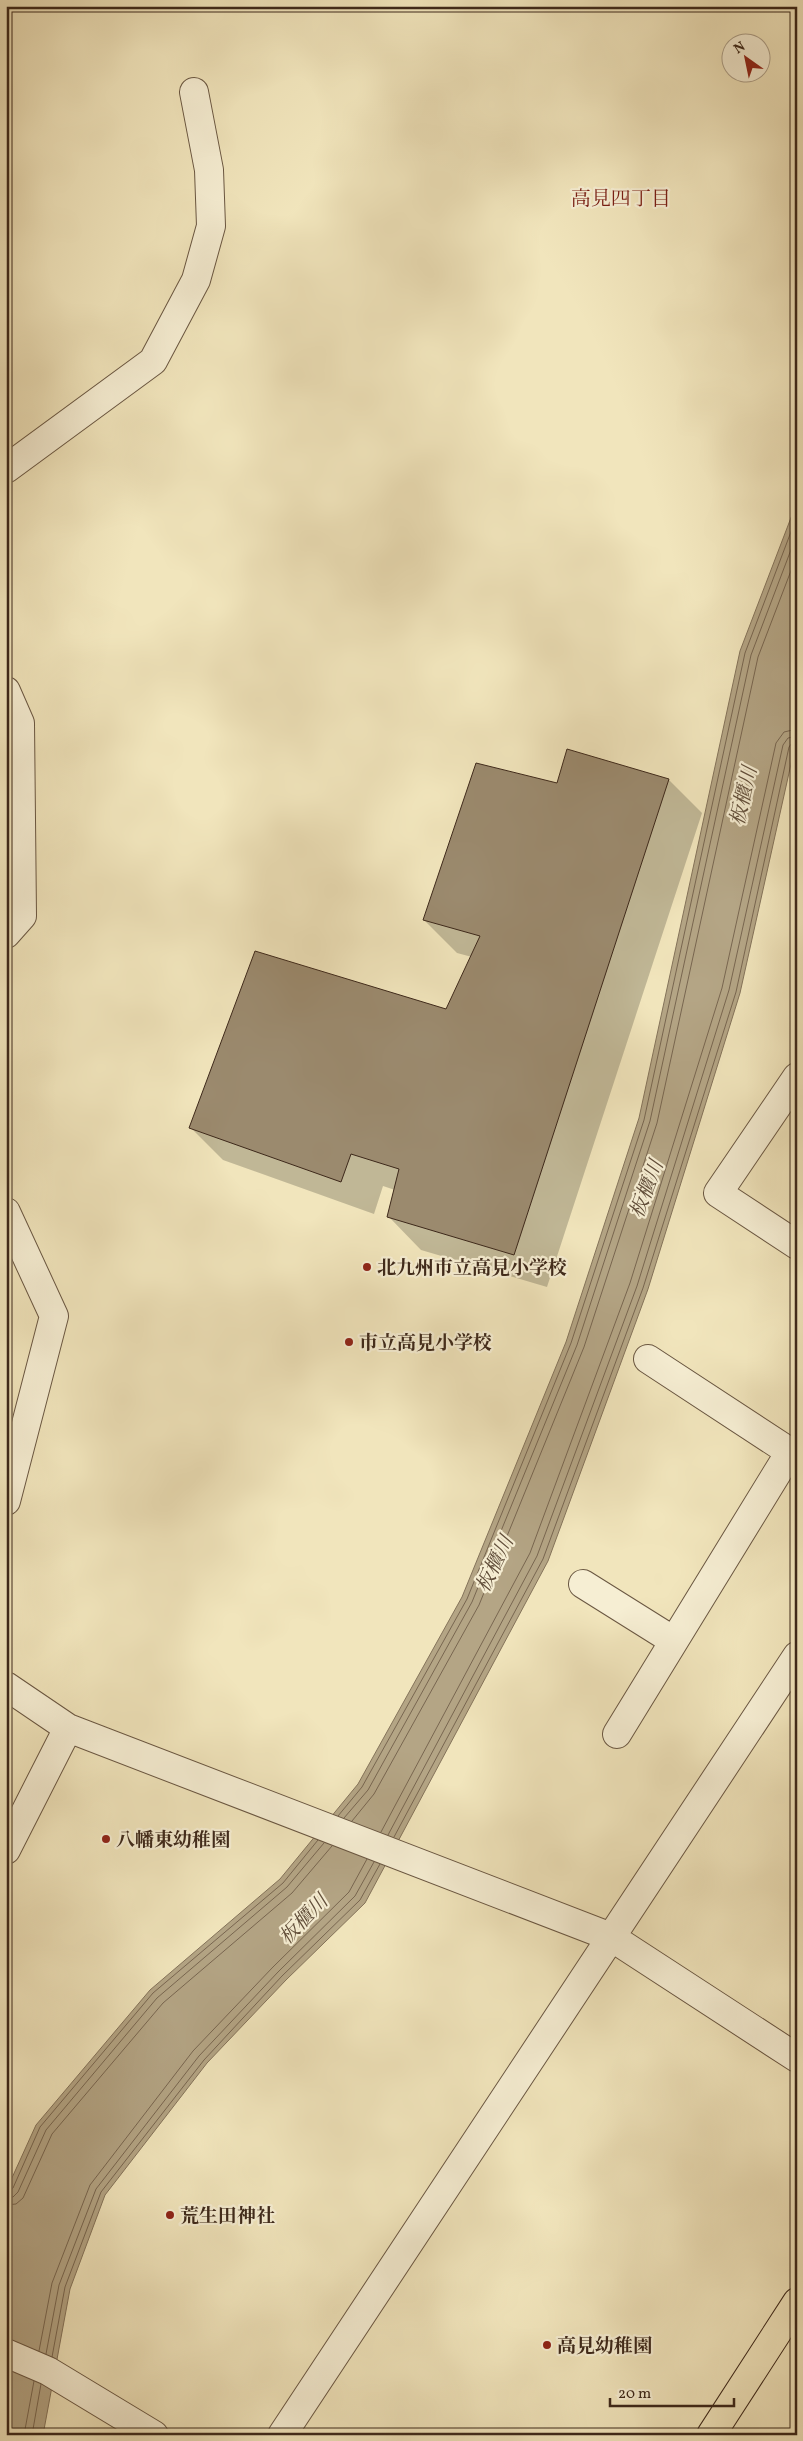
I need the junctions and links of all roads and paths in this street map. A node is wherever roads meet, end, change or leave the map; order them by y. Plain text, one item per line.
1 (194, 92) dead end
2 (6, 469) edge
3 (6, 691) edge
4 (6, 934) edge
5 (797, 1077) edge
6 (6, 1212) edge
7 (797, 1245) edge
8 (648, 1359) dead end
9 (793, 1455) edge
10 (6, 1502) edge
11 (583, 1584) dead end
12 (674, 1641) junction
13 (797, 1656) edge
14 (6, 1686) edge
15 (68, 1728) junction
16 (617, 1734) dead end
17 (6, 1850) edge
18 (612, 1937) junction
19 (797, 2058) edge
20 (797, 2302) edge
21 (6, 2353) edge
22 (154, 2435) edge
23 (282, 2435) edge
24 (711, 2435) edge

1 - 2 street
3 - 4 street
5 - 7 street
6 - 10 street
8 - 9 street
9 - 12 street
11 - 12 street
12 - 16 street
13 - 18 street
14 - 15 street
15 - 17 street
15 - 18 street
18 - 19 street
18 - 23 street
20 - 24 main road
21 - 22 street

